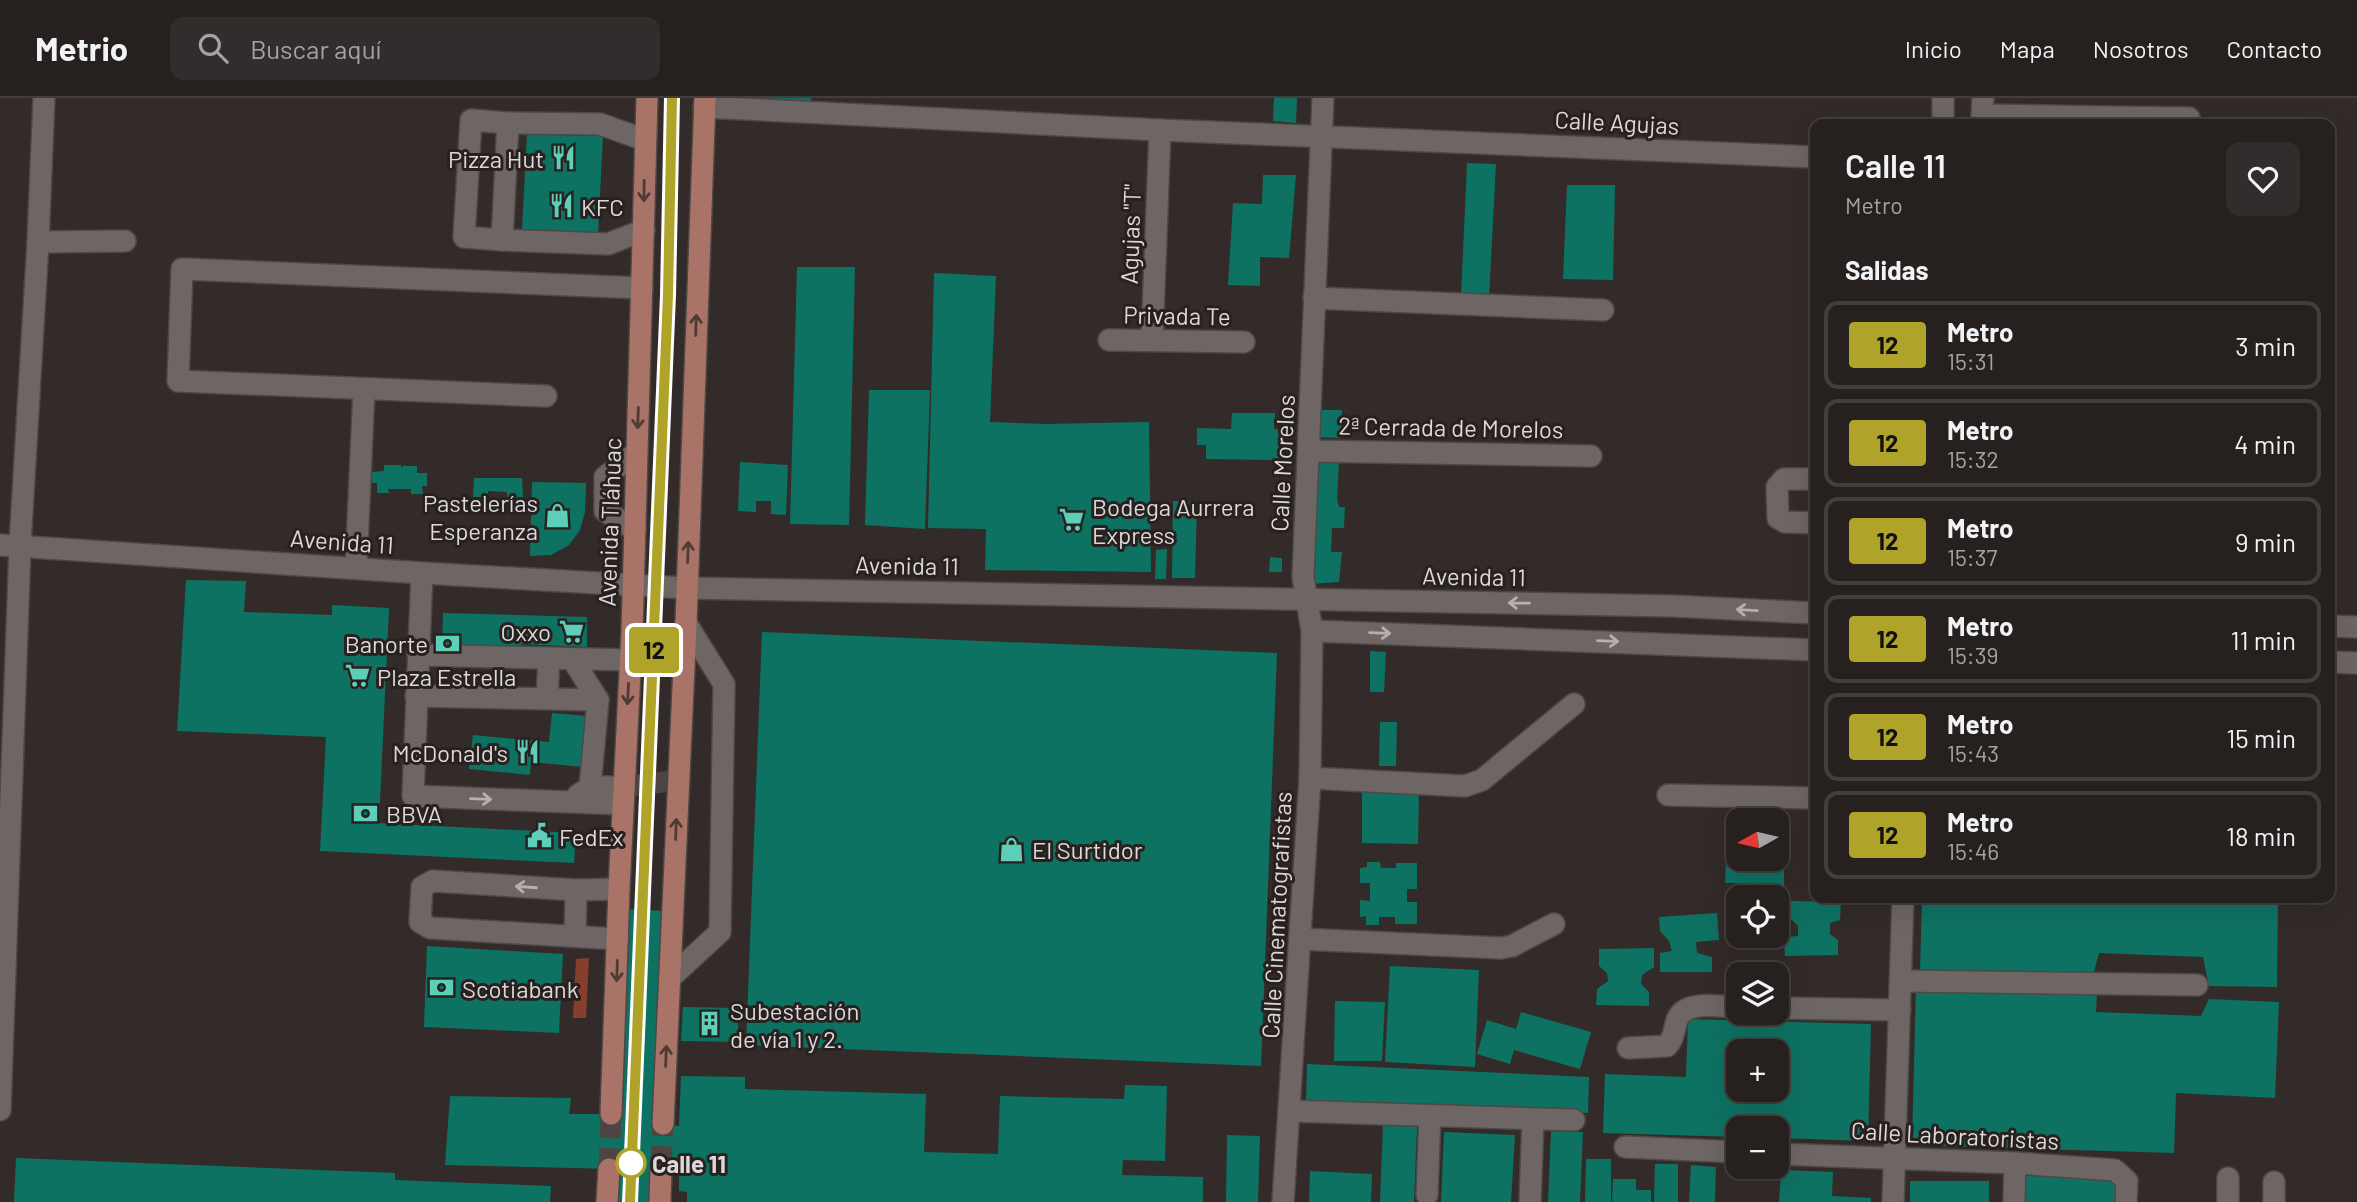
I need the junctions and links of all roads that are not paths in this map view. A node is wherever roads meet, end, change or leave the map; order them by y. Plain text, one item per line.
1 (44, 98) edge
2 (647, 98) edge
3 (1323, 98) edge
4 (1943, 98) edge
5 (1983, 98) edge
6 (705, 103) edge
7 (2189, 118) dead end
8 (1942, 119) edge
9 (2063, 119) edge
10 (2160, 119) edge
11 (508, 123) junction
12 (1160, 130) junction
13 (1323, 136) junction
14 (645, 140) junction
15 (1810, 157) edge
16 (644, 230) junction
17 (502, 240) junction
18 (38, 242) junction
19 (125, 242) dead end
20 (642, 288) junction
21 (1314, 298) junction
22 (1604, 310) dead end
23 (1109, 340) dead end
24 (1152, 341) junction
25 (1244, 342) dead end
26 (364, 389) junction
27 (546, 396) dead end
28 (1310, 450) junction
29 (636, 453) junction
30 (1591, 456) dead end
31 (1810, 479) edge
32 (1810, 523) edge
33 (635, 530) junction
34 (10, 545) edge
35 (356, 568) junction
36 (422, 573) junction
37 (633, 584) junction
38 (686, 587) junction
39 (1308, 599) junction
40 (1672, 606) junction
41 (1810, 613) edge
42 (686, 623) junction
43 (2335, 626) edge
44 (2357, 627) edge
45 (1312, 631) junction
46 (1672, 644) junction
47 (1810, 650) edge
48 (418, 655) junction
49 (549, 659) junction
50 (573, 660) junction
51 (630, 660) junction
52 (2335, 662) edge
53 (2357, 663) edge
54 (416, 696) junction
55 (547, 698) junction
56 (598, 700) junction
57 (1574, 704) dead end
58 (1310, 778) junction
59 (590, 787) junction
60 (1668, 794) dead end
61 (623, 796) junction
62 (1810, 798) edge
63 (568, 803) junction
64 (619, 889) junction
65 (576, 890) junction
66 (1903, 903) edge
67 (1554, 924) dead end
68 (575, 936) junction
69 (618, 939) junction
70 (1300, 939) junction
71 (670, 978) junction
72 (1902, 981) junction
73 (2197, 985) dead end
74 (1726, 1007) edge
75 (1789, 1008) edge
76 (1900, 1010) junction
77 (1, 1023) edge
78 (1628, 1048) dead end
79 (0, 1110) edge
80 (1290, 1111) junction
81 (611, 1114) tunnel mouth
82 (1430, 1115) junction
83 (1533, 1119) junction
84 (1574, 1120) dead end
85 (663, 1124) tunnel mouth
86 (1625, 1147) dead end
87 (1726, 1151) edge
88 (1789, 1155) edge
89 (1896, 1159) junction
90 (2015, 1163) junction
91 (662, 1167) tunnel mouth
92 (609, 1169) tunnel mouth
93 (2228, 1178) dead end
94 (1427, 1195) dead end
95 (607, 1202) edge
96 (660, 1202) edge
97 (1283, 1202) edge
98 (1530, 1202) edge
99 (1893, 1202) edge
100 (2014, 1202) edge
101 (2126, 1202) edge
102 (2228, 1202) edge

1 - 18 street
2 - 14 main road, Avenida Tláhuac
3 - 13 street, Calle Morelos
4 - 8 street
5 - 9 street
6 - 12 street, Calle Agujas
38 -> 6 main road
7 - 10 street
11 - 14 street
11 - 17 street
11 - 17 street
12 - 13 street, Calle Agujas
12 - 24 street, Agujas "T"
13 - 15 street, Calle Agujas
13 - 21 street, Calle Morelos
14 -> 16 main road, Avenida Tláhuac
16 - 17 street
16 - 20 main road, Avenida Tláhuac
18 - 19 street
18 - 34 street
20 - 26 street
20 -> 29 main road, Avenida Tláhuac
21 - 22 street
21 - 28 street, Calle Morelos
23 - 24 street, Privada Te
24 - 25 street, Privada Te
26 - 27 street
26 - 35 street
28 - 30 street, 2ª Cerrada de Morelos
28 - 39 street, Calle Morelos
29 - 33 main road, Avenida Tláhuac
29 - 33 street
31 - 32 street
33 - 37 main road, Avenida Tláhuac
34 - 35 street, Avenida 11
34 - 77 street
35 - 36 street, Avenida 11
36 - 37 street, Avenida 11
36 - 48 street
37 - 38 street, Avenida 11
37 - 51 main road, Avenida Tláhuac
38 - 39 street, Avenida 11
38 - 42 main road
40 -> 39 street, Avenida 11
39 - 45 street, Calle Morelos
41 -> 40 street, Avenida 11
40 - 46 street
71 -> 42 main road
42 - 71 street
43 - 44 street
45 -> 46 street
45 - 58 street, Calle Cinematografistas
46 - 47 street
48 - 49 street
48 - 54 street
49 - 50 street
49 - 55 street
50 - 51 street
50 - 56 street
51 -> 61 main road, Avenida Tláhuac
52 - 53 street
54 - 55 street
54 -> 63 street
55 - 56 street
56 - 59 street
57 - 58 street
58 - 70 street, Calle Cinematografistas
59 - 61 street
59 - 63 street
60 - 62 street
61 - 63 street
61 - 64 main road, Avenida Tláhuac
64 - 65 street
64 - 69 main road, Avenida Tláhuac
65 - 68 street
65 -> 68 street
66 - 72 street
67 - 70 street
68 - 69 street
69 -> 81 main road, Avenida Tláhuac
70 - 80 street, Calle Cinematografistas
85 -> 71 main road
72 - 73 street
72 - 76 street
74 - 78 street
75 - 76 street
76 - 89 street
77 - 79 street
80 - 82 street
80 - 97 street, Calle Cinematografistas
82 - 83 street
82 - 94 street
83 - 84 street
83 - 98 street
86 - 87 street
88 - 89 street, Calle Laboratoristas
89 - 90 street, Calle Laboratoristas
89 - 99 street
90 - 100 street
90 - 101 street, Calle Laboratoristas
91 - 96 main road
92 - 95 main road
93 - 102 street

